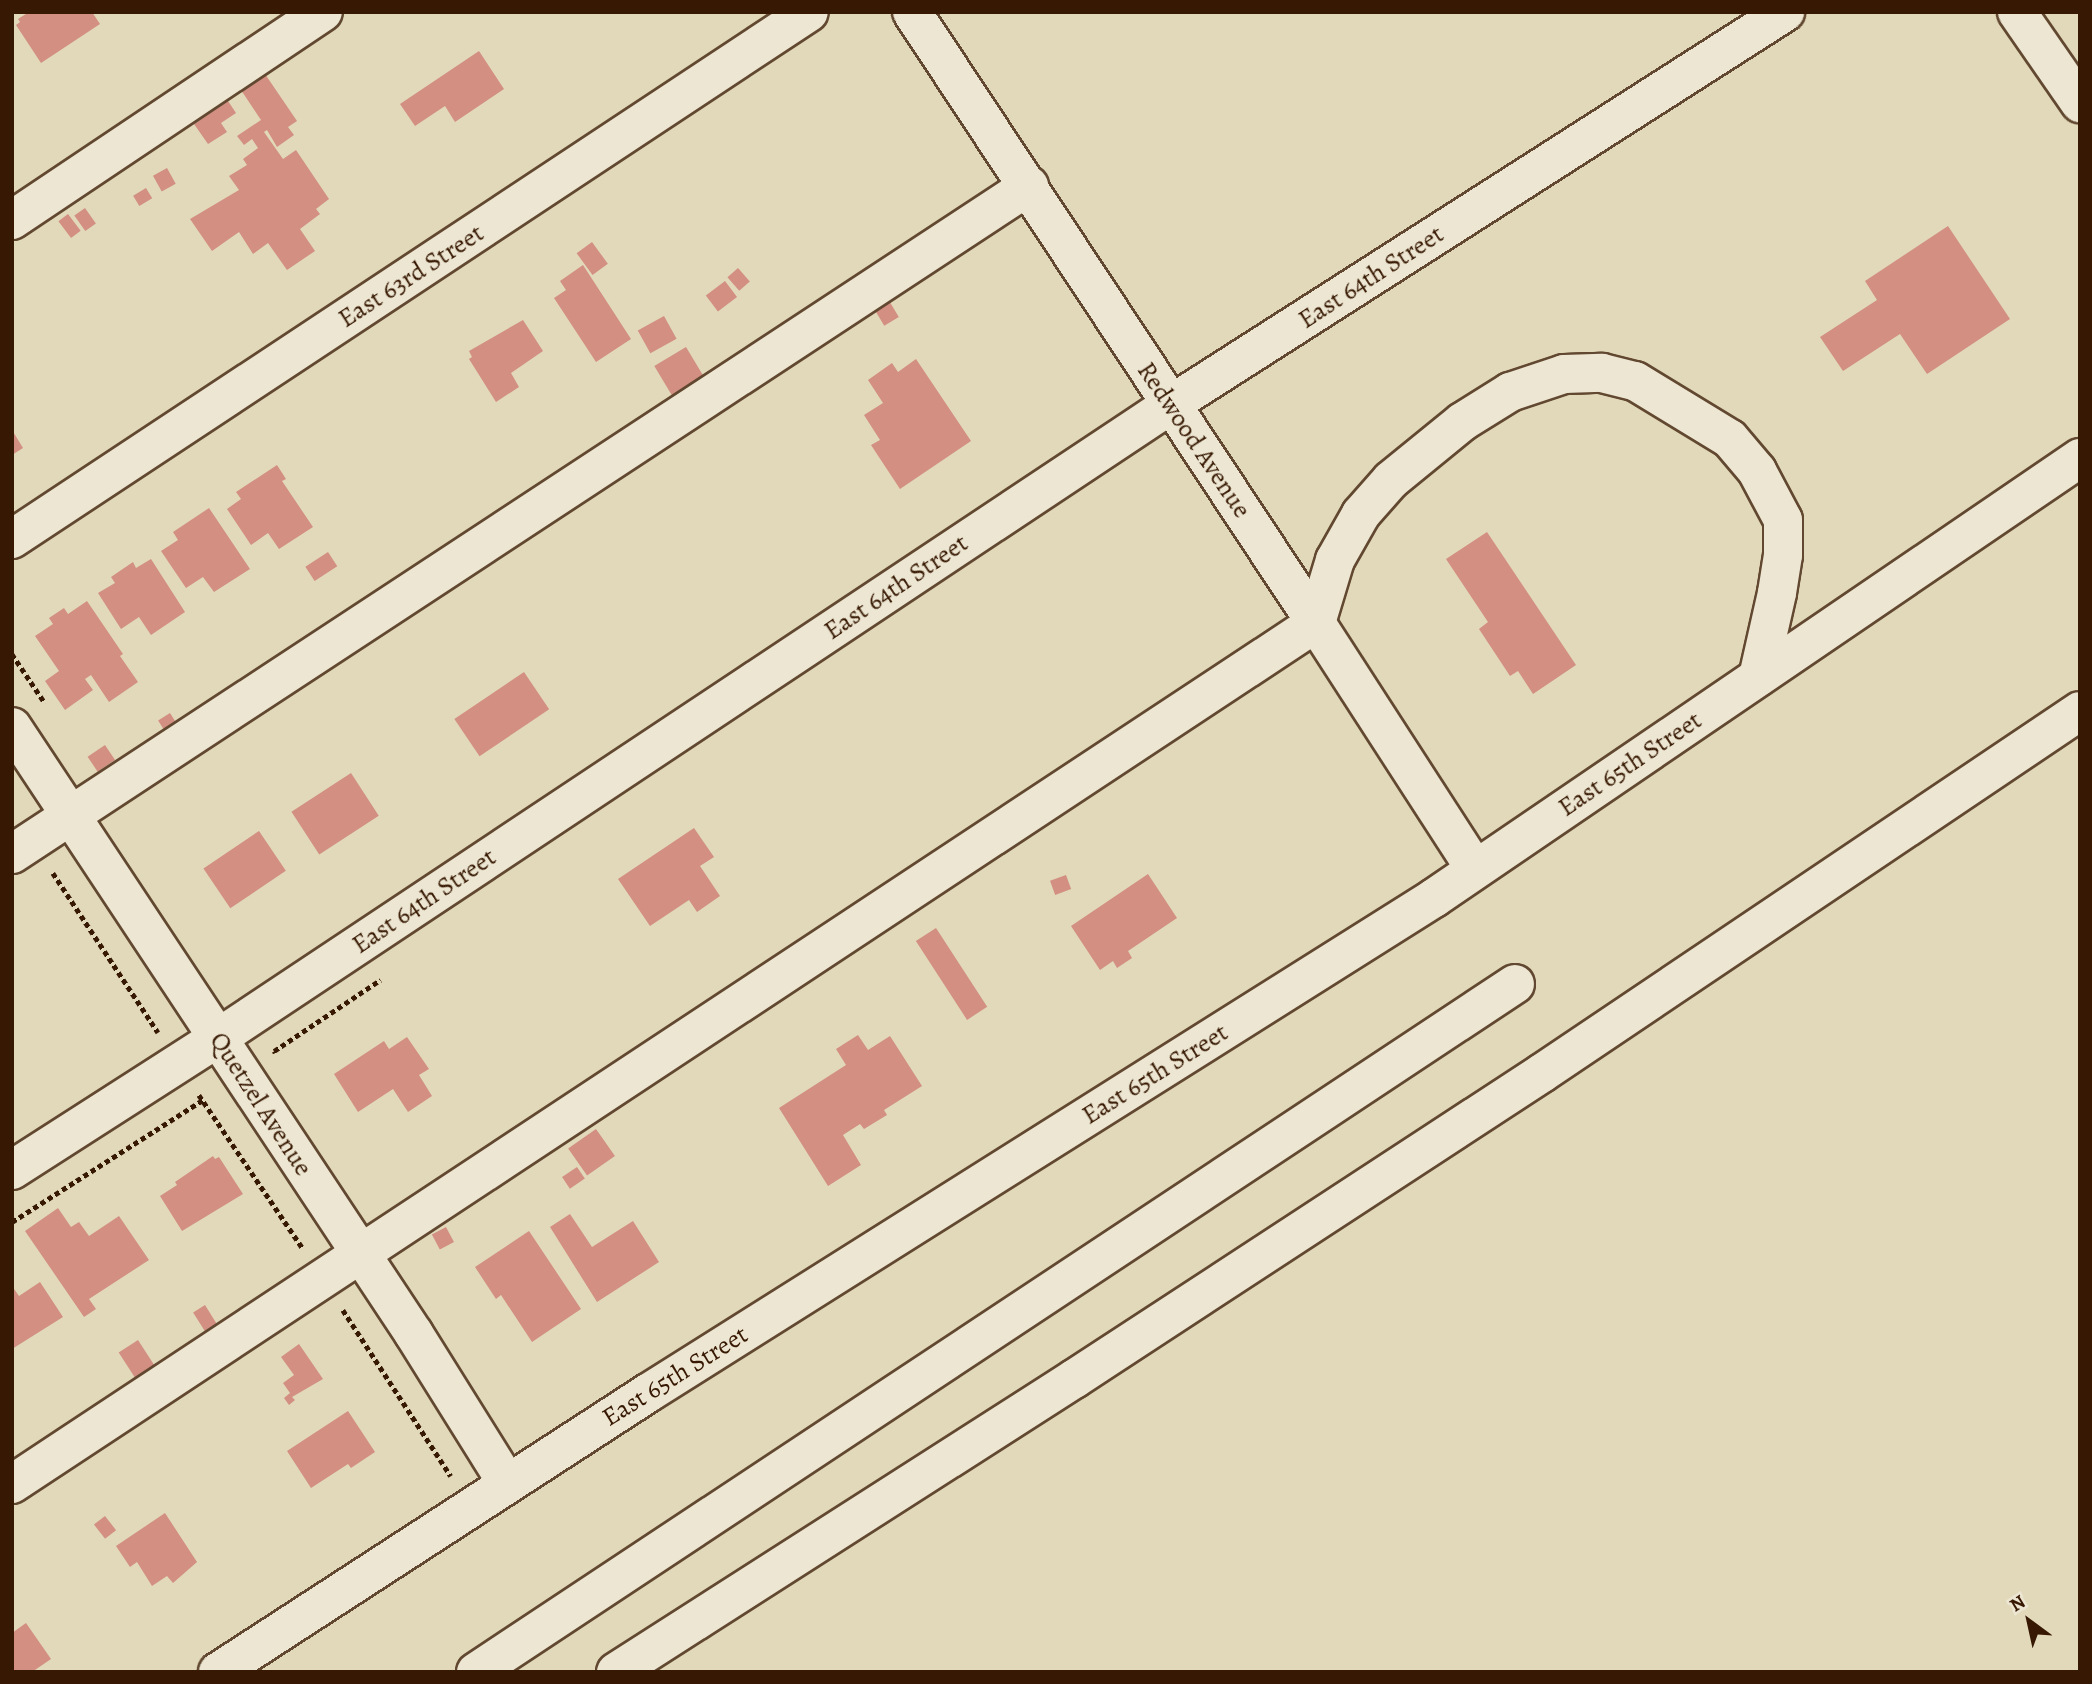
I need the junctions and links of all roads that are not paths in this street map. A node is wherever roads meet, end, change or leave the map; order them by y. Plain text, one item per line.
1 (323, 12) edge
2 (809, 12) edge
3 (912, 12) edge
4 (1785, 12) edge
5 (2017, 12) edge
6 (2080, 103) edge
7 (1029, 186) junction
8 (12, 220) edge
9 (1170, 405) junction
10 (2080, 458) edge
11 (12, 539) edge
12 (1316, 623) junction
13 (1758, 677) junction
14 (2080, 711) edge
15 (12, 727) edge
16 (71, 816) junction
17 (22, 847) edge
18 (1475, 869) junction
19 (1515, 984) dead end
20 (218, 1038) junction
21 (12, 1170) edge
22 (360, 1254) junction
23 (507, 1483) junction
24 (12, 1484) edge
25 (218, 1672) edge
26 (476, 1672) edge
27 (616, 1672) edge

1 - 8 street
2 - 11 street, East 63rd Street
3 - 7 street, Redwood Avenue
4 - 9 street, East 64th Street
5 - 6 street
7 - 9 street, Redwood Avenue
7 - 16 street
9 - 12 street, Redwood Avenue
9 - 20 street, East 64th Street
10 - 13 street, East 65th Street
12 - 13 street
12 - 18 street, Redwood Avenue
12 - 22 street
13 - 18 street, East 65th Street
14 - 27 street
15 - 16 street, Quetzel Avenue
16 - 17 street
16 - 20 street, Quetzel Avenue
18 - 23 street, East 65th Street
19 - 26 street
20 - 21 street, East 64th Street
20 - 22 street, Quetzel Avenue
22 - 23 street, Quetzel Avenue
22 - 24 street
23 - 25 street, East 65th Street

